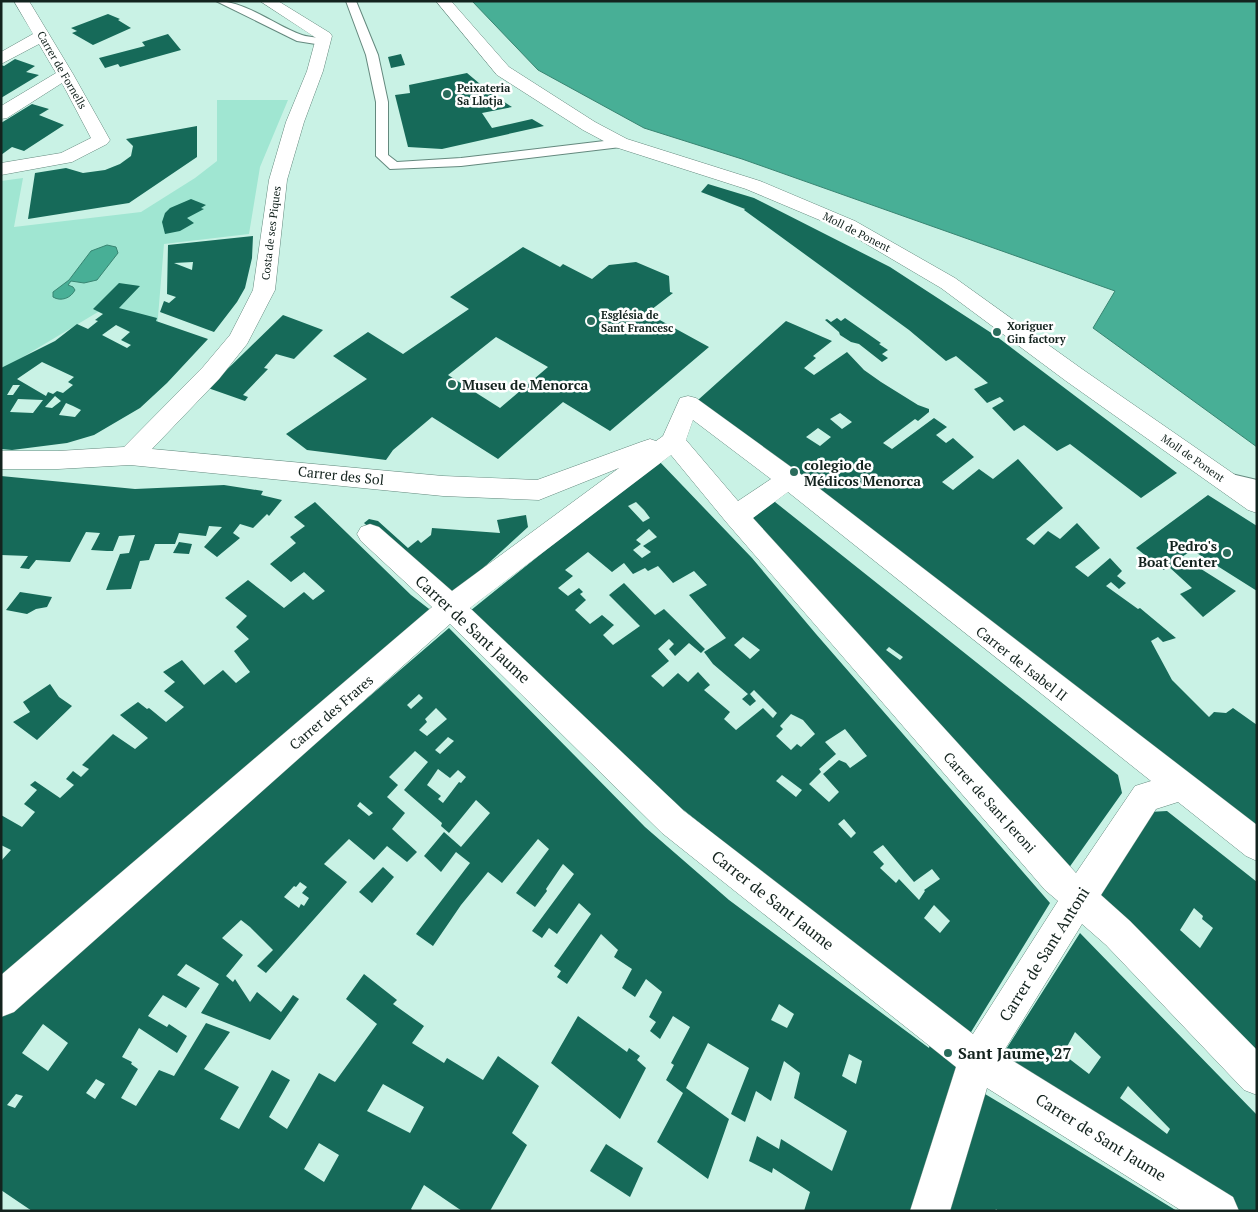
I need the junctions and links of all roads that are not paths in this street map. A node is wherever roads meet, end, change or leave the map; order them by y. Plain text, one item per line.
1 (221, 1) edge
2 (267, 1) edge
3 (351, 1) edge
4 (443, 1) edge
5 (13, 2) edge
6 (42, 36) junction
7 (322, 42) junction
8 (1, 59) edge
9 (65, 74) junction
10 (1, 114) edge
11 (621, 143) junction
12 (1, 169) edge
13 (673, 441) junction
14 (130, 456) junction
15 (1, 460) edge
16 (1219, 476) junction
17 (789, 480) junction
18 (1257, 487) edge
19 (1257, 503) edge
20 (736, 516) junction
21 (370, 534) dead end
22 (451, 607) junction
23 (1180, 787) junction
24 (1257, 845) edge
25 (1079, 898) junction
26 (1, 998) edge
27 (978, 1060) junction
28 (1257, 1077) edge
29 (930, 1211) edge
30 (1220, 1211) edge

1 - 7 lane
2 - 7 street
3 - 11 lane
4 - 11 street, Moll de Ponent
5 - 6 street, Carrer de Fornells
6 - 8 street
6 - 9 street, Carrer de Fornells
7 - 14 street, Costa de ses Piques
9 - 10 street
9 - 12 street, Carrer de Fornells
11 - 16 street, Moll de Ponent
13 - 14 street, Carrer des Sol
13 - 17 street, Carrer de Isabel II
13 - 20 street, Carrer de Sant Jeroni
13 - 22 street, Carrer des Frares
14 - 15 street, Carrer des Sol
16 - 18 lane
16 - 19 street, Moll de Ponent
17 - 20 street
17 - 23 street, Carrer de Isabel II
20 - 25 street, Carrer de Sant Jeroni
21 - 22 street, Carrer de Sant Jaume
22 - 26 street, Carrer des Frares
22 - 27 street, Carrer de Sant Jaume
23 - 24 street, Carrer de Isabel II
23 - 25 street, Carrer de Sant Antoni
25 - 27 street, Carrer de Sant Antoni
25 - 28 street, Carrer de Sant Jeroni
27 - 29 street, Carrer de Sant Antoni
27 - 30 street, Carrer de Sant Jaume

